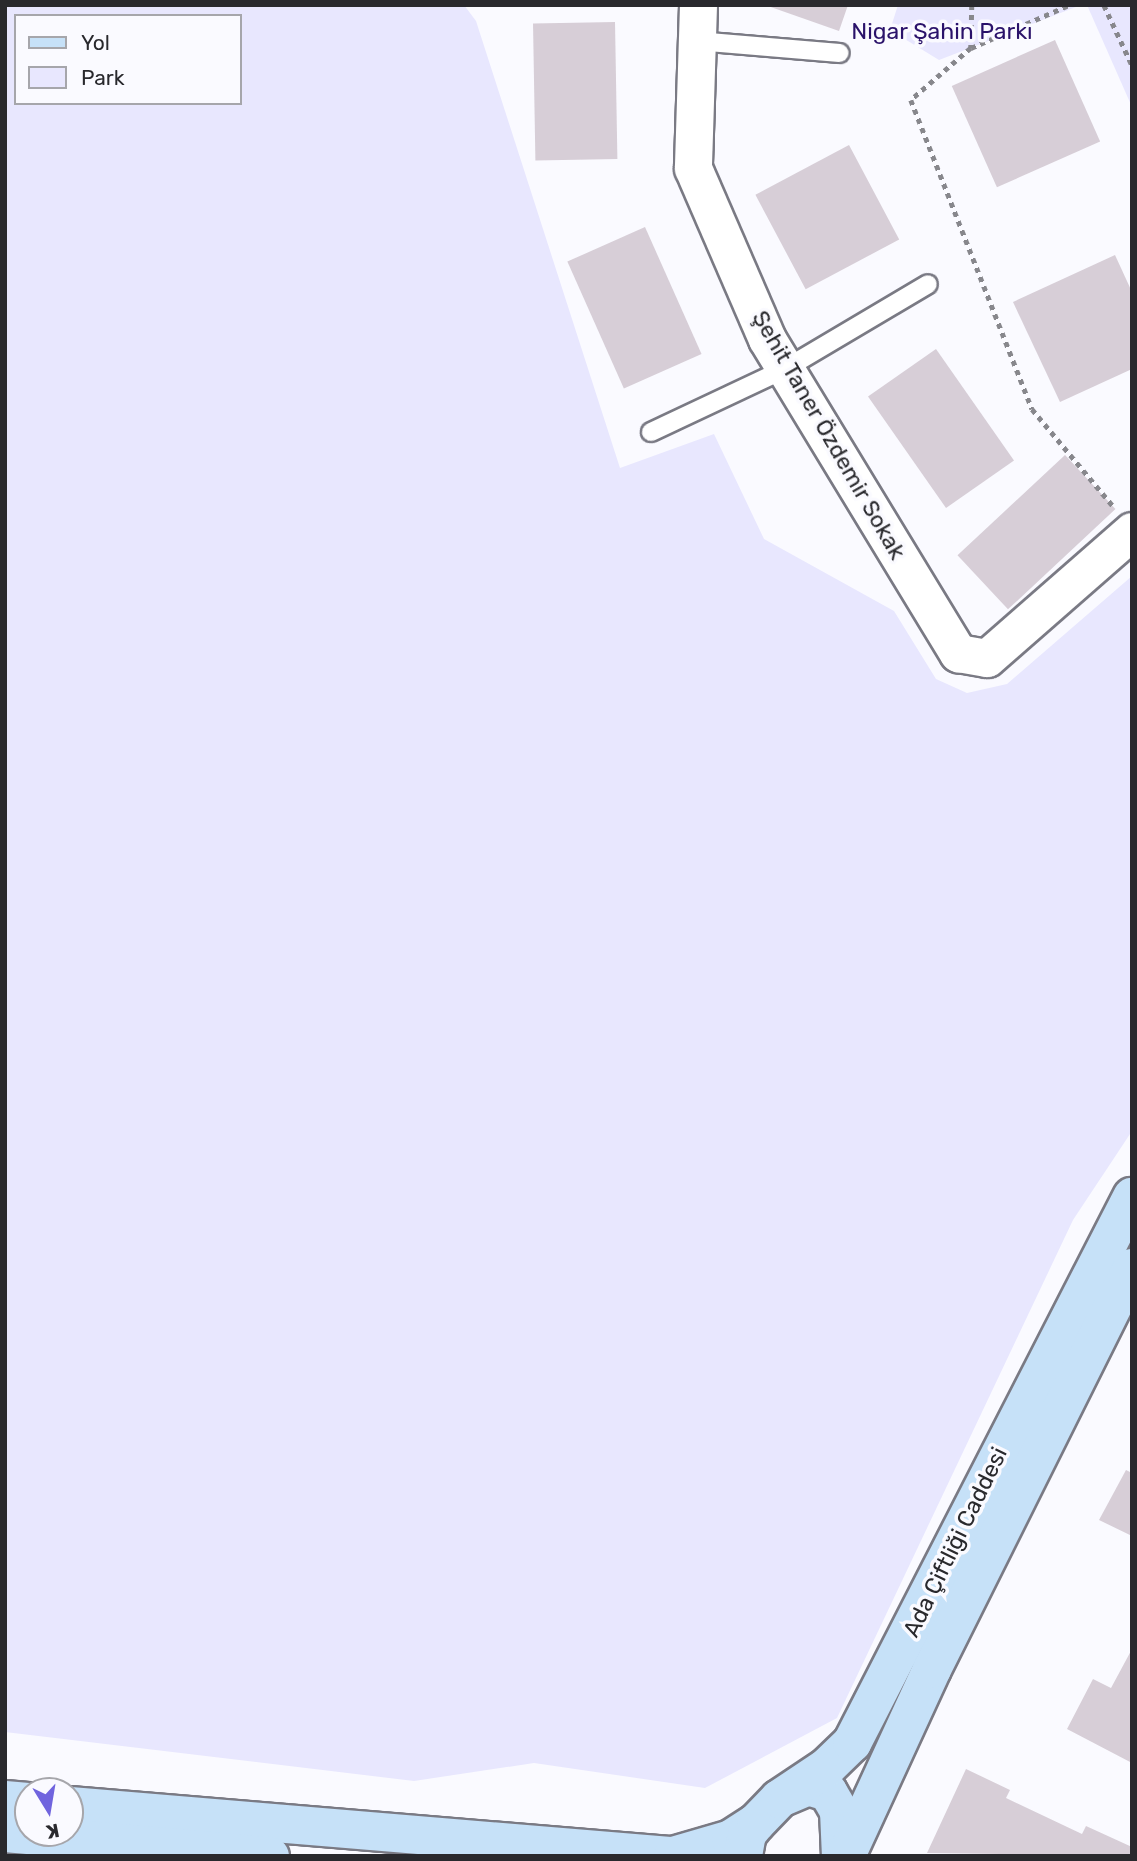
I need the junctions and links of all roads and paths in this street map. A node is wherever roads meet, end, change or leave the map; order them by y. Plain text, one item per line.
1 (698, 5) edge
2 (972, 5) edge
3 (1069, 5) edge
4 (1104, 5) edge
5 (697, 41) junction
6 (971, 48) junction
7 (839, 52) dead end
8 (1132, 65) edge
9 (928, 284) dead end
10 (785, 369) junction
11 (651, 432) dead end
12 (1123, 519) edge
13 (1132, 1197) edge
14 (1130, 1274) edge
15 (84, 1807) edge
16 (760, 1825) edge
17 (5, 1833) edge
18 (270, 1856) edge
19 (671, 1856) edge
20 (844, 1856) edge

1 - 5 street, Şehit Taner Özdemir Sokak
2 - 6 path
3 - 6 path
4 - 8 path
5 - 7 lane
5 - 10 street, Şehit Taner Özdemir Sokak
6 - 12 path
9 - 10 lane
10 - 11 lane
10 - 12 street, Şehit Taner Özdemir Sokak
13 - 16 main road, Ada Çiftliği Caddesi
14 - 20 main road, Ada Çiftliği Caddesi
15 - 19 main road
16 - 19 main road
16 - 20 main road
17 - 18 main road

